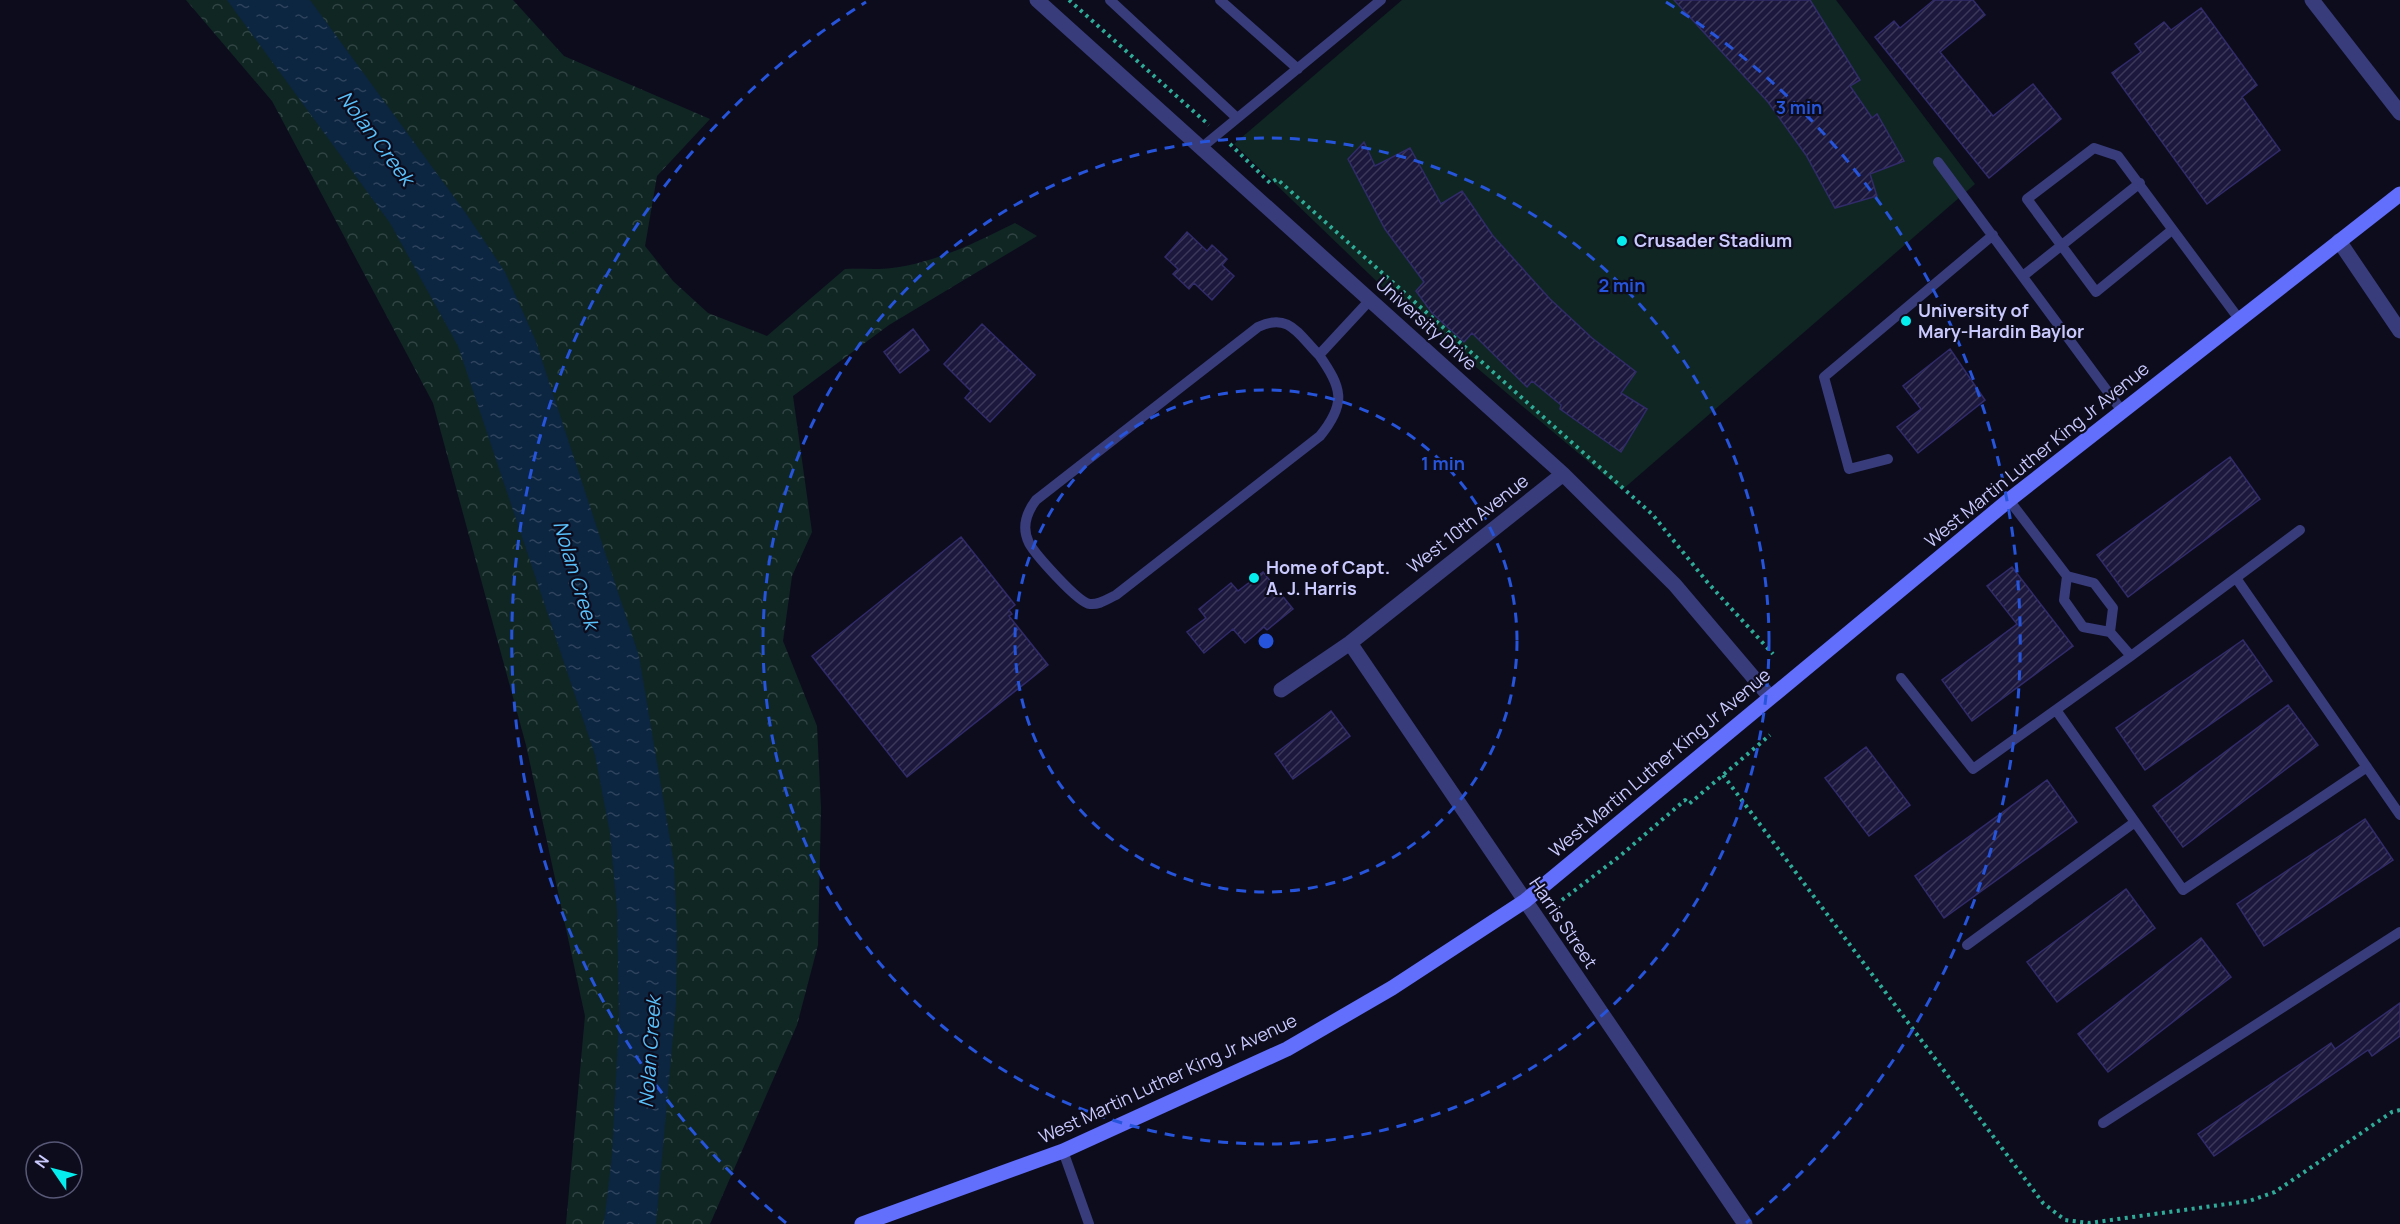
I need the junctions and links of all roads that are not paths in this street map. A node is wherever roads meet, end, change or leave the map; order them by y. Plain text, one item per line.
1 (1037, 0) edge
2 (1110, 0) edge
3 (1220, 0) edge
4 (1381, 0) edge
5 (2312, 0) edge
6 (1298, 69) junction
7 (2400, 113) edge
8 (1238, 118) junction
9 (1201, 148) junction
10 (1938, 162) dead end
11 (2140, 183) junction
12 (2400, 194) edge
13 (2172, 230) junction
14 (1993, 235) junction
15 (2339, 241) junction
16 (2061, 246) junction
17 (2023, 276) junction
18 (1370, 300) junction
19 (2239, 319) junction
20 (2400, 332) edge
21 (1319, 355) junction
22 (2122, 411) junction
23 (1888, 459) dead end
24 (1563, 474) junction
25 (2009, 500) junction
26 (2300, 530) dead end
27 (2067, 576) junction
28 (2236, 578) junction
29 (2110, 633) junction
30 (1350, 643) junction
31 (2131, 656) junction
32 (1901, 678) dead end
33 (1281, 690) dead end
34 (1770, 697) junction
35 (2056, 710) junction
36 (2367, 767) junction
37 (2400, 815) edge
38 (2135, 822) junction
39 (1525, 901) junction
40 (2400, 932) edge
41 (1967, 945) dead end
42 (2103, 1123) dead end
43 (1063, 1151) junction
44 (862, 1224) edge
45 (1089, 1224) edge
46 (1745, 1224) edge

1 - 9 street, University Drive
2 - 8 lane
3 - 6 lane
4 - 6 lane
5 - 7 street
6 - 8 lane
8 - 9 lane
9 - 18 street, University Drive
10 - 14 lane
11 - 13 lane
11 - 16 lane
11 - 16 lane
12 - 15 street, West Martin Luther King Jr Avenue
13 - 16 lane
13 - 19 lane
14 - 17 lane
14 - 23 lane
15 - 19 street, West Martin Luther King Jr Avenue
15 - 20 street
16 - 17 lane
17 - 22 lane
18 - 21 lane
18 - 24 street, University Drive
19 - 22 street, West Martin Luther King Jr Avenue
21 - 21 lane
22 - 25 street, West Martin Luther King Jr Avenue
24 - 30 street, West 10th Avenue
24 - 34 street, University Drive
25 - 27 lane
25 - 34 street, West Martin Luther King Jr Avenue
26 - 28 lane
27 - 29 lane
27 - 29 lane
28 - 31 lane
28 - 36 lane
29 - 31 lane
30 - 33 street, West 10th Avenue
30 - 39 street, Harris Street
31 - 35 lane
32 - 35 lane
34 - 39 street, West Martin Luther King Jr Avenue
35 - 38 lane
36 - 37 lane
36 - 38 lane
38 - 41 lane
39 - 43 street, West Martin Luther King Jr Avenue
39 - 46 street, Harris Street
40 - 42 lane
43 - 44 street, West Martin Luther King Jr Avenue
43 - 45 lane

